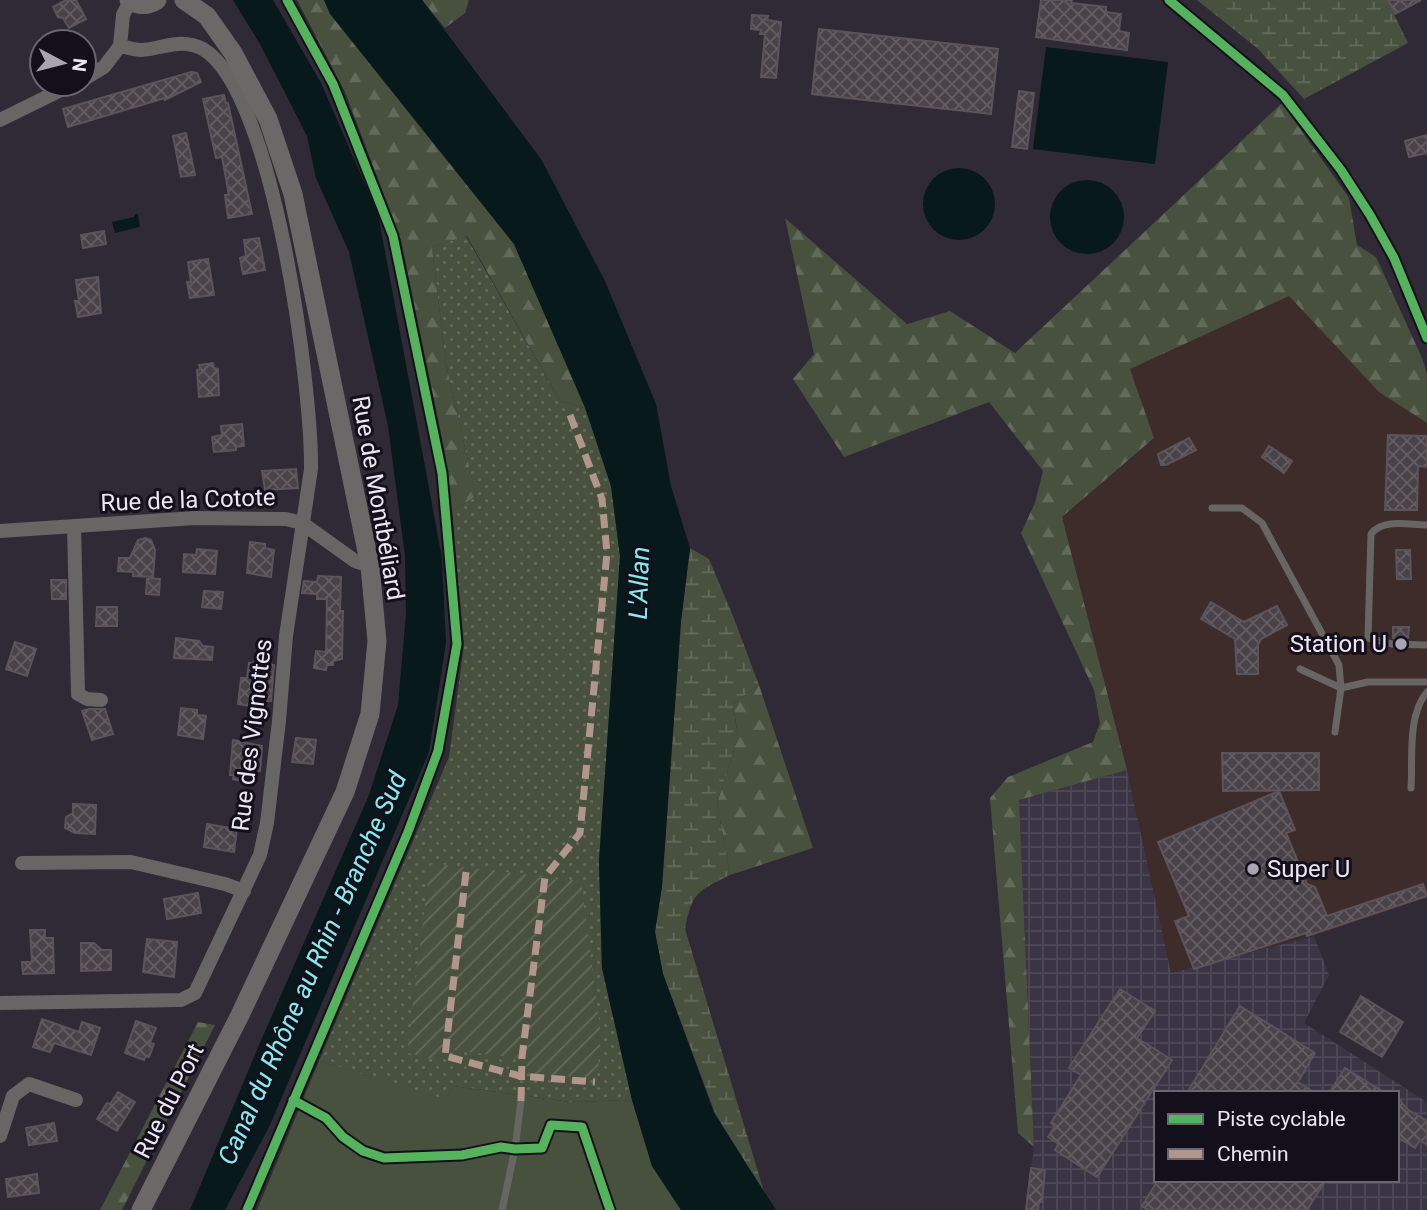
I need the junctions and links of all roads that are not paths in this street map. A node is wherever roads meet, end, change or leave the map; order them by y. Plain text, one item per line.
1 (157, 0) edge
2 (184, 0) edge
3 (130, 1) edge
4 (120, 46) junction
5 (98, 70) edge
6 (45, 98) edge
7 (0, 120) edge
8 (1212, 508) dead end
9 (302, 523) junction
10 (1427, 525) edge
11 (74, 527) junction
12 (0, 531) edge
13 (370, 566) junction
14 (1427, 645) edge
15 (1300, 669) dead end
16 (1427, 682) edge
17 (1340, 688) junction
18 (1427, 692) edge
19 (101, 700) dead end
20 (1335, 732) dead end
21 (1411, 788) dead end
22 (22, 863) dead end
23 (244, 891) junction
24 (0, 1003) edge
25 (240, 1015) joint
26 (76, 1100) dead end
27 (520, 1101) dead end
28 (0, 1136) edge
29 (141, 1210) edge
30 (502, 1210) edge

1 - 3 main road
2 - 13 main road, Rue de Montbéliard
3 - 4 street
4 - 5 street
4 - 9 street, Rue des Vignottes
6 - 7 street
8 - 17 lane
9 - 11 street, Rue de la Cotote
9 - 13 street
9 - 23 street, Rue des Vignottes
10 - 14 lane
11 - 12 street, Rue de la Cotote
11 - 19 street, Rue de la Cotote
13 - 25 main road, Rue de Montbéliard
15 - 17 lane
16 - 17 lane
17 - 20 lane
18 - 21 lane
22 - 23 street
23 - 24 street, Rue des Vignottes
25 - 29 main road, Rue du Port
26 - 28 street
27 - 30 lane

